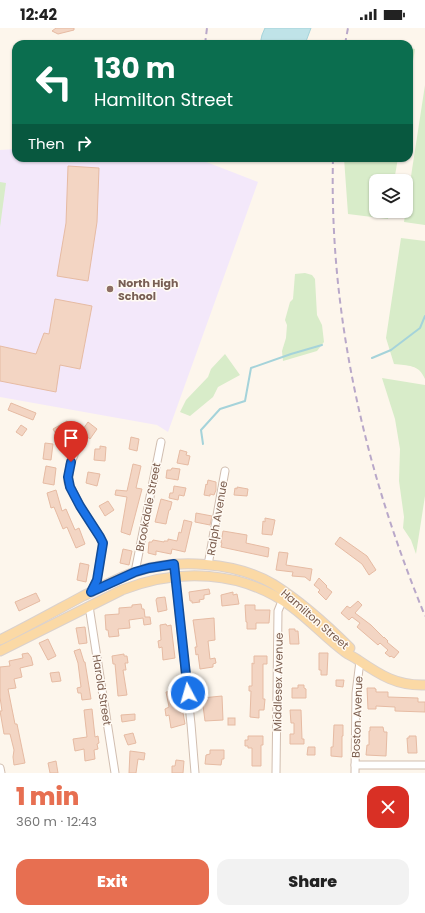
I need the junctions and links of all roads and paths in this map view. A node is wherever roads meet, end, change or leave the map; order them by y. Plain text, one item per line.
1 (161, 442) dead end
2 (78, 445) dead end
3 (225, 471) dead end
4 (174, 564) junction
5 (208, 565) junction
6 (135, 572) junction
7 (175, 576) junction
8 (91, 592) junction
9 (284, 597) junction
10 (89, 606) junction
11 (0, 640) edge
12 (0, 651) edge
13 (359, 660) junction
14 (425, 685) edge
15 (355, 765) junction
16 (425, 765) edge
17 (0, 768) edge
18 (1, 773) edge
19 (115, 773) edge
20 (195, 773) edge
21 (276, 773) edge
22 (355, 773) edge

1 - 6 street, Brookdale Street
2 - 8 street
3 - 5 street, Ralph Avenue
4 - 5 main road, Hamilton Street
4 - 6 main road, Hamilton Street
4 - 7 street
5 - 9 main road, Hamilton Street
6 - 8 main road, Hamilton Street
7 - 9 main road, Hamilton Street
7 - 10 main road, Hamilton Street
7 - 20 street
8 - 11 main road, Hamilton Street
9 - 13 main road, Hamilton Street
9 - 21 street, Middlesex Avenue
10 - 12 main road, Hamilton Street
10 - 19 street, Harold Street
13 - 14 main road, Hamilton Street
13 - 15 street, Boston Avenue
15 - 16 street
15 - 22 street, Boston Avenue
17 - 18 street

